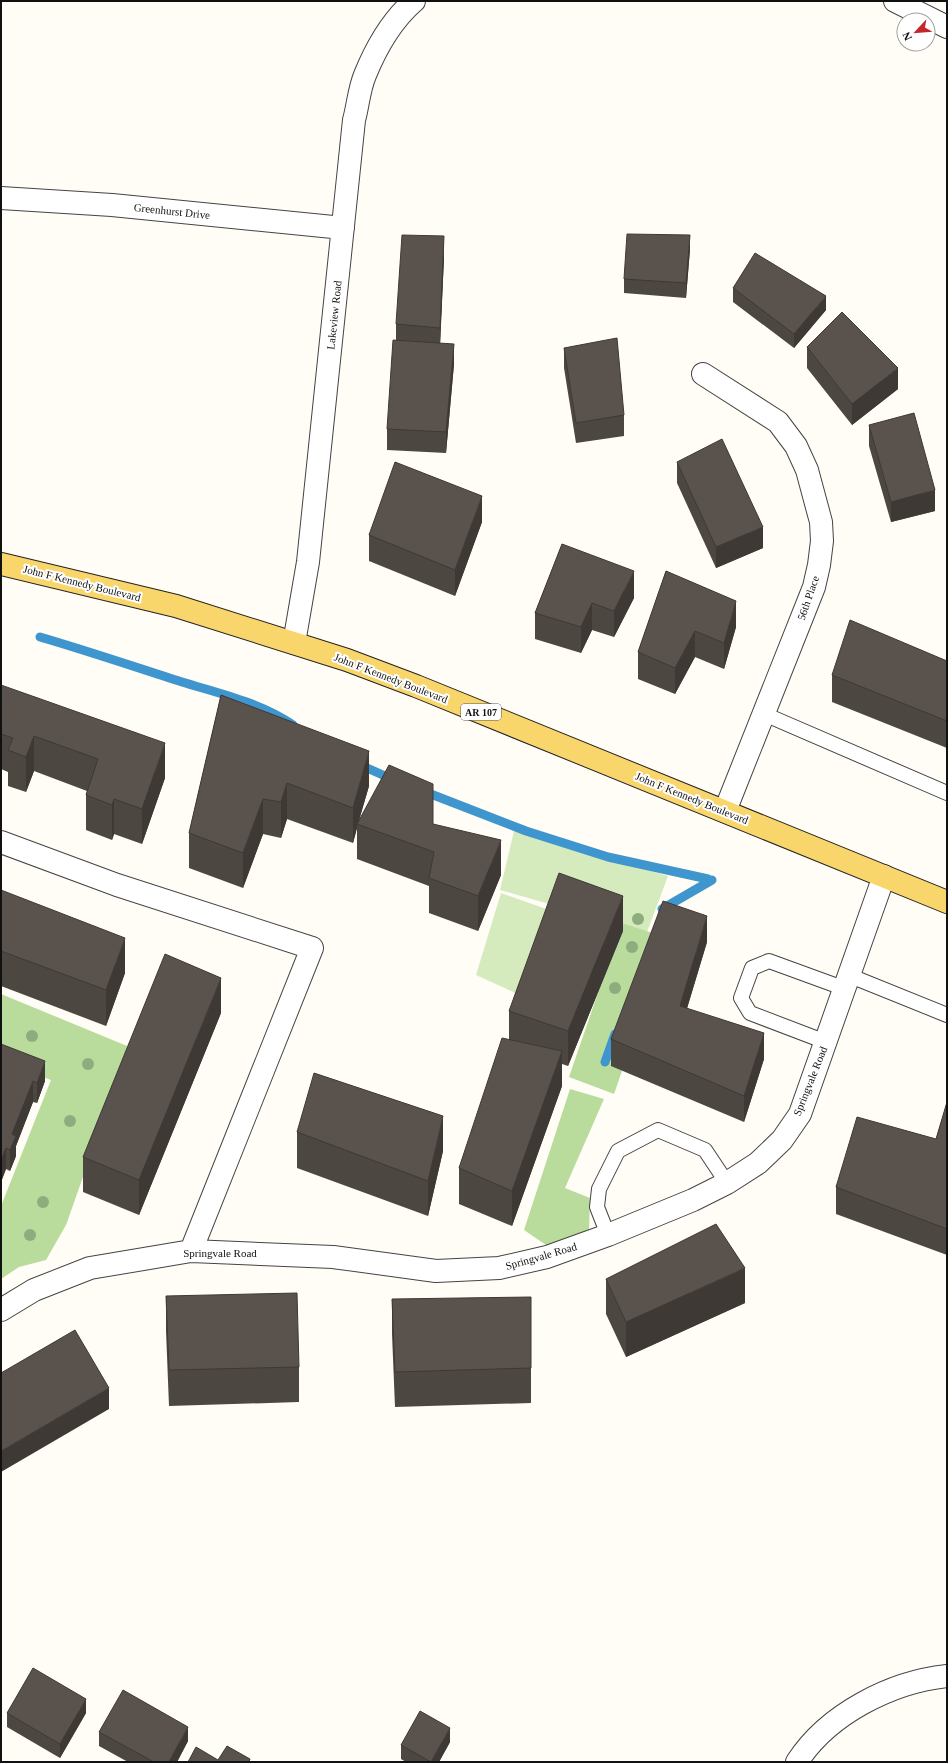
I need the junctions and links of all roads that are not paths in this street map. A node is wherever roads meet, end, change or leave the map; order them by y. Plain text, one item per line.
1 (414, 1) edge
2 (895, 1) edge
3 (947, 27) edge
4 (1, 198) edge
5 (343, 228) junction
6 (703, 374) dead end
7 (1, 564) edge
8 (294, 643) junction
9 (764, 714) junction
10 (947, 793) edge
11 (725, 811) junction
12 (1, 842) edge
13 (884, 876) junction
14 (947, 902) edge
15 (845, 982) junction
16 (947, 1015) edge
17 (826, 1042) junction
18 (728, 1183) junction
19 (608, 1236) junction
20 (191, 1251) junction
21 (1, 1310) edge
22 (947, 1676) edge
23 (797, 1762) edge

1 - 5 street, Lakeview Road
2 - 3 street
4 - 5 street, Greenhurst Drive
5 - 8 street, Lakeview Road
6 - 9 street, 56th Place
7 - 8 main road, John F Kennedy Boulevard / AR 107
8 - 11 main road, John F Kennedy Boulevard / AR 107
9 - 10 lane
9 - 11 street, 56th Place
11 - 13 main road, John F Kennedy Boulevard / AR 107
12 - 20 street
13 - 14 main road, John F Kennedy Boulevard / AR 107
13 - 15 street, Springvale Road
15 - 16 lane
15 - 17 street, Springvale Road
15 - 17 lane
17 - 18 street, Springvale Road
18 - 19 street, Springvale Road
18 - 19 lane
19 - 20 street, Springvale Road
20 - 21 street, Springvale Road
22 - 23 street

